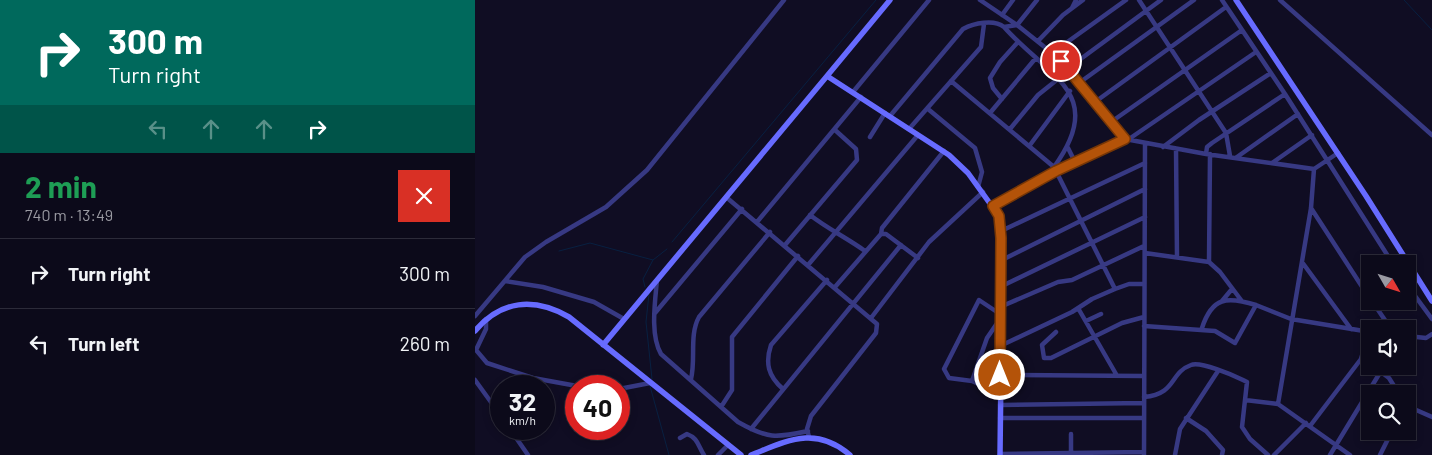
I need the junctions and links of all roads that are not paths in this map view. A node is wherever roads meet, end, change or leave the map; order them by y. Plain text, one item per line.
1 (784, 0) edge
2 (890, 0) edge
3 (929, 0) edge
4 (980, 0) edge
5 (1013, 0) edge
6 (1037, 0) edge
7 (1076, 0) edge
8 (1083, 0) edge
9 (1126, 0) edge
10 (1139, 0) edge
11 (1161, 0) edge
12 (1195, 0) edge
13 (1222, 0) edge
14 (1236, 0) edge
15 (1280, 0) edge
16 (986, 2) edge
17 (1226, 7) junction
18 (1071, 9) junction
19 (1146, 11) junction
20 (1002, 15) junction
21 (1009, 20) junction
22 (984, 24) junction
23 (1017, 25) junction
24 (1004, 26) junction
25 (1156, 28) junction
26 (1241, 30) junction
27 (1038, 41) junction
28 (1018, 42) junction
29 (1169, 48) junction
30 (1256, 52) junction
31 (1052, 53) junction
32 (1035, 59) junction
33 (1067, 69) junction
34 (1184, 70) junction
35 (1271, 74) junction
36 (827, 76) junction
37 (1058, 79) junction
38 (951, 81) junction
39 (1079, 83) junction
40 (1070, 91) junction
41 (853, 92) junction
42 (1199, 92) junction
43 (1285, 94) junction
44 (861, 97) junction
45 (1002, 99) junction
46 (1095, 102) junction
47 (929, 109) junction
48 (1212, 112) junction
49 (990, 113) junction
50 (887, 114) junction
51 (1298, 114) junction
52 (1111, 122) junction
53 (909, 129) junction
54 (1010, 129) junction
55 (835, 130) junction
56 (1226, 133) junction
57 (918, 134) junction
58 (1312, 135) junction
59 (1432, 135) edge
60 (870, 137) dead end
61 (1127, 139) junction
62 (1145, 143) junction
63 (1030, 145) junction
64 (1163, 147) junction
65 (1068, 148) junction
66 (1176, 149) junction
67 (944, 151) junction
68 (1338, 153) junction
69 (1208, 154) junction
70 (1230, 156) junction
71 (1237, 158) junction
72 (1327, 161) junction
73 (1075, 162) junction
74 (1145, 163) junction
75 (1272, 163) junction
76 (1055, 169) junction
77 (1314, 169) junction
78 (978, 187) junction
79 (1145, 189) junction
80 (983, 192) junction
81 (726, 197) junction
82 (1070, 198) junction
83 (993, 206) junction
84 (1311, 208) junction
85 (742, 209) junction
86 (810, 215) junction
87 (1145, 217) junction
88 (1081, 220) junction
89 (757, 222) junction
90 (770, 232) junction
91 (835, 232) junction
92 (1001, 232) junction
93 (881, 234) junction
94 (1093, 243) junction
95 (785, 245) junction
96 (901, 245) junction
97 (1145, 246) junction
98 (865, 251) junction
99 (1145, 253) junction
100 (1387, 255) edge
101 (797, 256) junction
102 (918, 258) junction
103 (1177, 258) junction
104 (1001, 260) junction
105 (1209, 262) junction
106 (1302, 262) junction
107 (808, 264) junction
108 (1103, 265) junction
109 (657, 279) junction
110 (827, 280) junction
111 (505, 281) junction
112 (1145, 284) junction
113 (1361, 285) edge
114 (1002, 286) junction
115 (835, 287) junction
116 (1115, 289) junction
117 (1232, 289) junction
118 (1416, 298) edge
119 (1241, 300) junction
120 (1221, 301) junction
121 (1432, 301) edge
122 (854, 304) junction
123 (1256, 305) junction
124 (1078, 308) junction
125 (655, 313) junction
126 (1000, 313) junction
127 (1101, 314) dead end
128 (475, 316) edge
129 (1144, 317) junction
130 (871, 318) junction
131 (486, 319) junction
132 (624, 319) junction
133 (1291, 319) junction
134 (1432, 319) edge
135 (1086, 322) junction
136 (1144, 326) junction
137 (1202, 328) junction
138 (1351, 329) junction
139 (475, 331) edge
140 (1361, 331) edge
141 (1056, 332) dead end
142 (1432, 334) edge
143 (1095, 336) junction
144 (1416, 337) edge
145 (603, 345) junction
146 (1000, 346) junction
147 (1361, 359) edge
148 (1218, 371) junction
149 (1116, 374) junction
150 (1000, 375) junction
151 (1379, 375) edge
152 (1385, 375) edge
153 (1143, 376) junction
154 (691, 379) junction
155 (475, 380) edge
156 (972, 381) junction
157 (650, 383) junction
158 (565, 384) edge
159 (1393, 385) edge
160 (630, 387) edge
161 (783, 389) junction
162 (1000, 394) junction
163 (1144, 397) junction
164 (1245, 400) junction
165 (490, 401) edge
166 (1143, 403) junction
167 (1000, 404) junction
168 (1278, 404) junction
169 (721, 407) junction
170 (1416, 410) edge
171 (1432, 417) edge
172 (1000, 418) junction
173 (1144, 418) junction
174 (1186, 418) junction
175 (1308, 425) junction
176 (751, 429) junction
177 (809, 434) junction
178 (1071, 434) dead end
179 (679, 438) dead end
180 (518, 440) edge
181 (1388, 440) edge
182 (1336, 445) junction
183 (728, 446) junction
184 (1071, 453) junction
185 (1144, 453) edge
186 (528, 455) edge
187 (704, 455) edge
188 (719, 455) edge
189 (741, 455) edge
190 (751, 455) edge
191 (850, 455) edge
192 (1000, 455) edge
193 (1175, 455) edge
194 (1222, 455) edge
195 (1267, 455) edge
196 (1274, 455) edge
197 (1330, 455) edge
198 (1350, 455) edge
199 (1380, 455) edge

1 - 111 street
2 - 36 street
3 - 41 street
4 - 16 street
5 - 20 street
6 - 23 street
7 - 18 street
8 - 18 street
9 - 31 street
10 - 19 street
11 - 19 street
12 - 25 street
13 - 17 street
14 - 68 street
15 - 59 street
16 - 20 street
17 - 26 street
17 - 29 street
18 - 27 street
19 - 25 street
19 - 33 street
20 - 21 street
21 - 23 street
21 - 24 street
22 - 24 street
22 - 38 street
22 - 50 street
23 - 24 street
23 - 27 street
24 - 28 street
25 - 29 street
25 - 39 street
26 - 30 street
26 - 34 street
27 - 31 street
28 - 32 street
28 - 45 street
29 - 34 street
29 - 46 street
30 - 35 street
30 - 42 street
31 - 33 street
32 - 37 street
32 - 45 street
33 - 39 street
34 - 42 street
34 - 52 street
35 - 43 street
35 - 48 street
36 - 41 street
36 - 81 street
37 - 40 street
37 - 54 street
38 - 47 street
38 - 49 street
39 - 46 street
40 - 63 street
40 - 65 street
41 - 44 street
42 - 48 street
42 - 61 street
43 - 51 street
43 - 56 street
44 - 50 street
44 - 55 street
45 - 49 street
46 - 52 street
47 - 53 street
47 - 78 street
48 - 56 street
48 - 64 street
49 - 54 street
50 - 53 street
50 - 60 street
51 - 58 street
51 - 71 street
52 - 61 street
53 - 57 street
54 - 63 street
55 - 86 street
55 - 89 street
56 - 69 street
56 - 70 street
57 - 67 street
57 - 91 street
58 - 72 street
58 - 75 street
61 - 62 street
61 - 73 street
62 - 64 street
62 - 74 street
63 - 76 street
64 - 66 street
65 - 73 street
65 - 76 street
66 - 69 street
66 - 103 street
67 - 78 street
67 - 93 street
68 - 72 street
68 - 121 street
69 - 70 street
69 - 105 street
70 - 71 street
71 - 75 street
72 - 77 street
72 - 100 street
73 - 76 street
74 - 79 street
74 - 82 street
75 - 77 street
76 - 82 street
76 - 83 street
77 - 84 street
78 - 80 street
79 - 87 street
79 - 88 street
80 - 83 street
80 - 102 street
81 - 85 street
81 - 109 street
82 - 88 street
82 - 92 street
83 - 92 street
84 - 106 street
84 - 113 street
85 - 89 street
85 - 125 street
86 - 91 street
86 - 95 street
87 - 94 street
87 - 97 street
88 - 94 street
88 - 104 street
89 - 90 street
90 - 95 street
90 - 154 street
91 - 98 street
91 - 107 street
92 - 104 street
93 - 96 street
93 - 98 street
94 - 108 street
94 - 114 street
95 - 101 street
96 - 102 street
96 - 122 street
97 - 99 street
97 - 108 street
98 - 115 street
99 - 103 street
99 - 112 street
101 - 107 street
101 - 169 street
102 - 130 street
103 - 105 street
104 - 114 street
105 - 117 street
106 - 133 street
106 - 138 street
107 - 110 street
108 - 116 street
108 - 126 street
109 - 125 street
109 - 132 street
110 - 115 street
110 - 161 street
111 - 128 street
111 - 132 street
112 - 116 street
112 - 129 street
114 - 126 street
115 - 122 street
116 - 124 street
117 - 119 street
117 - 120 street
118 - 134 street
119 - 120 street
119 - 123 street
120 - 137 street
122 - 130 street
122 - 161 street
123 - 133 street
123 - 137 street
124 - 135 street
124 - 146 street
125 - 154 street
126 - 146 street
126 - 156 street
126 - 156 street
127 - 135 street
129 - 136 street
129 - 143 street
130 - 177 street
131 - 139 street
131 - 145 street
131 - 158 street
132 - 145 street
133 - 138 street
133 - 168 street
135 - 143 street
136 - 137 street
136 - 153 street
138 - 140 street
141 - 143 street
142 - 144 street
143 - 149 street
145 - 157 street
146 - 150 street
147 - 175 street
148 - 163 street
148 - 164 street
148 - 174 street
149 - 150 street
149 - 153 street
150 - 162 street
151 - 182 street
152 - 159 street
153 - 163 street
154 - 169 street
155 - 165 street
156 - 162 street
157 - 160 street
157 - 183 street
161 - 176 street
162 - 167 street
163 - 166 street
164 - 168 street
164 - 195 street
166 - 167 street
166 - 173 street
167 - 172 street
168 - 175 street
169 - 176 street
170 - 171 street
172 - 173 street
172 - 192 street
173 - 185 street
174 - 193 street
174 - 194 street
175 - 182 street
175 - 196 street
176 - 177 street
177 - 190 street
177 - 191 street
178 - 184 street
179 - 187 street
180 - 186 street
181 - 199 street
182 - 197 street
182 - 198 street
183 - 188 street
183 - 189 street
184 - 185 street
184 - 192 street

